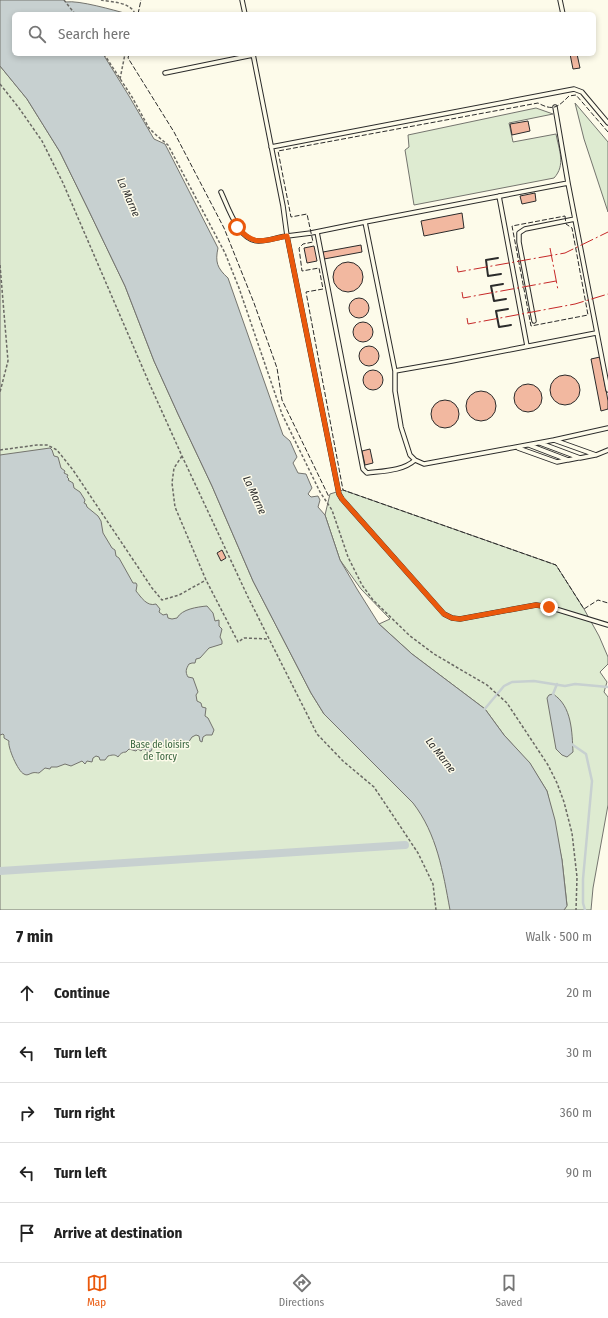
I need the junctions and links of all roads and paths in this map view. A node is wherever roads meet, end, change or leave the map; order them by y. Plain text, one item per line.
1 (64, 0) edge
2 (101, 0) edge
3 (242, 0) edge
4 (560, 0) edge
5 (73, 12) edge
6 (134, 12) edge
7 (245, 12) edge
8 (563, 12) edge
9 (105, 56) edge
10 (125, 56) edge
11 (248, 56) edge
12 (253, 56) edge
13 (164, 73) dead end
14 (120, 79) junction
15 (0, 84) edge
16 (555, 107) dead end
17 (608, 123) edge
18 (271, 147) junction
19 (568, 182) junction
20 (221, 192) dead end
21 (499, 196) junction
22 (575, 219) junction
23 (364, 222) junction
24 (317, 232) junction
25 (287, 236) junction
26 (0, 265) edge
27 (534, 321) dead end
28 (596, 333) junction
29 (527, 346) junction
30 (395, 371) junction
31 (608, 390) edge
32 (0, 392) edge
33 (608, 428) edge
34 (554, 440) junction
35 (538, 443) junction
36 (528, 445) junction
37 (517, 447) junction
38 (0, 450) edge
39 (608, 450) edge
40 (596, 455) junction
41 (182, 456) junction
42 (580, 458) junction
43 (415, 460) junction
44 (568, 460) junction
45 (206, 580) junction
46 (608, 625) edge
47 (270, 639) junction
48 (436, 910) edge
49 (576, 910) edge

1 - 5 path
2 - 6 path
3 - 7 lane
4 - 8 lane
9 - 14 path
10 - 14 path
11 - 13 lane
12 - 18 lane
14 - 49 path
15 - 41 path
16 - 19 lane
17 - 18 lane
18 - 25 lane
19 - 21 lane
19 - 22 lane
20 - 25 lane
21 - 23 lane
21 - 29 lane
22 - 27 lane
22 - 28 lane
23 - 24 lane
23 - 30 lane
24 - 25 lane
24 - 43 lane
25 - 46 lane
26 - 32 path
28 - 29 lane
28 - 31 lane
29 - 30 lane
30 - 43 lane
33 - 34 lane
34 - 35 lane
34 - 40 lane
35 - 36 lane
35 - 42 lane
36 - 37 lane
36 - 44 lane
37 - 43 lane
37 - 44 lane
38 - 45 path
39 - 40 lane
40 - 42 lane
41 - 45 path
41 - 47 path
42 - 44 lane
45 - 47 path
47 - 48 path

